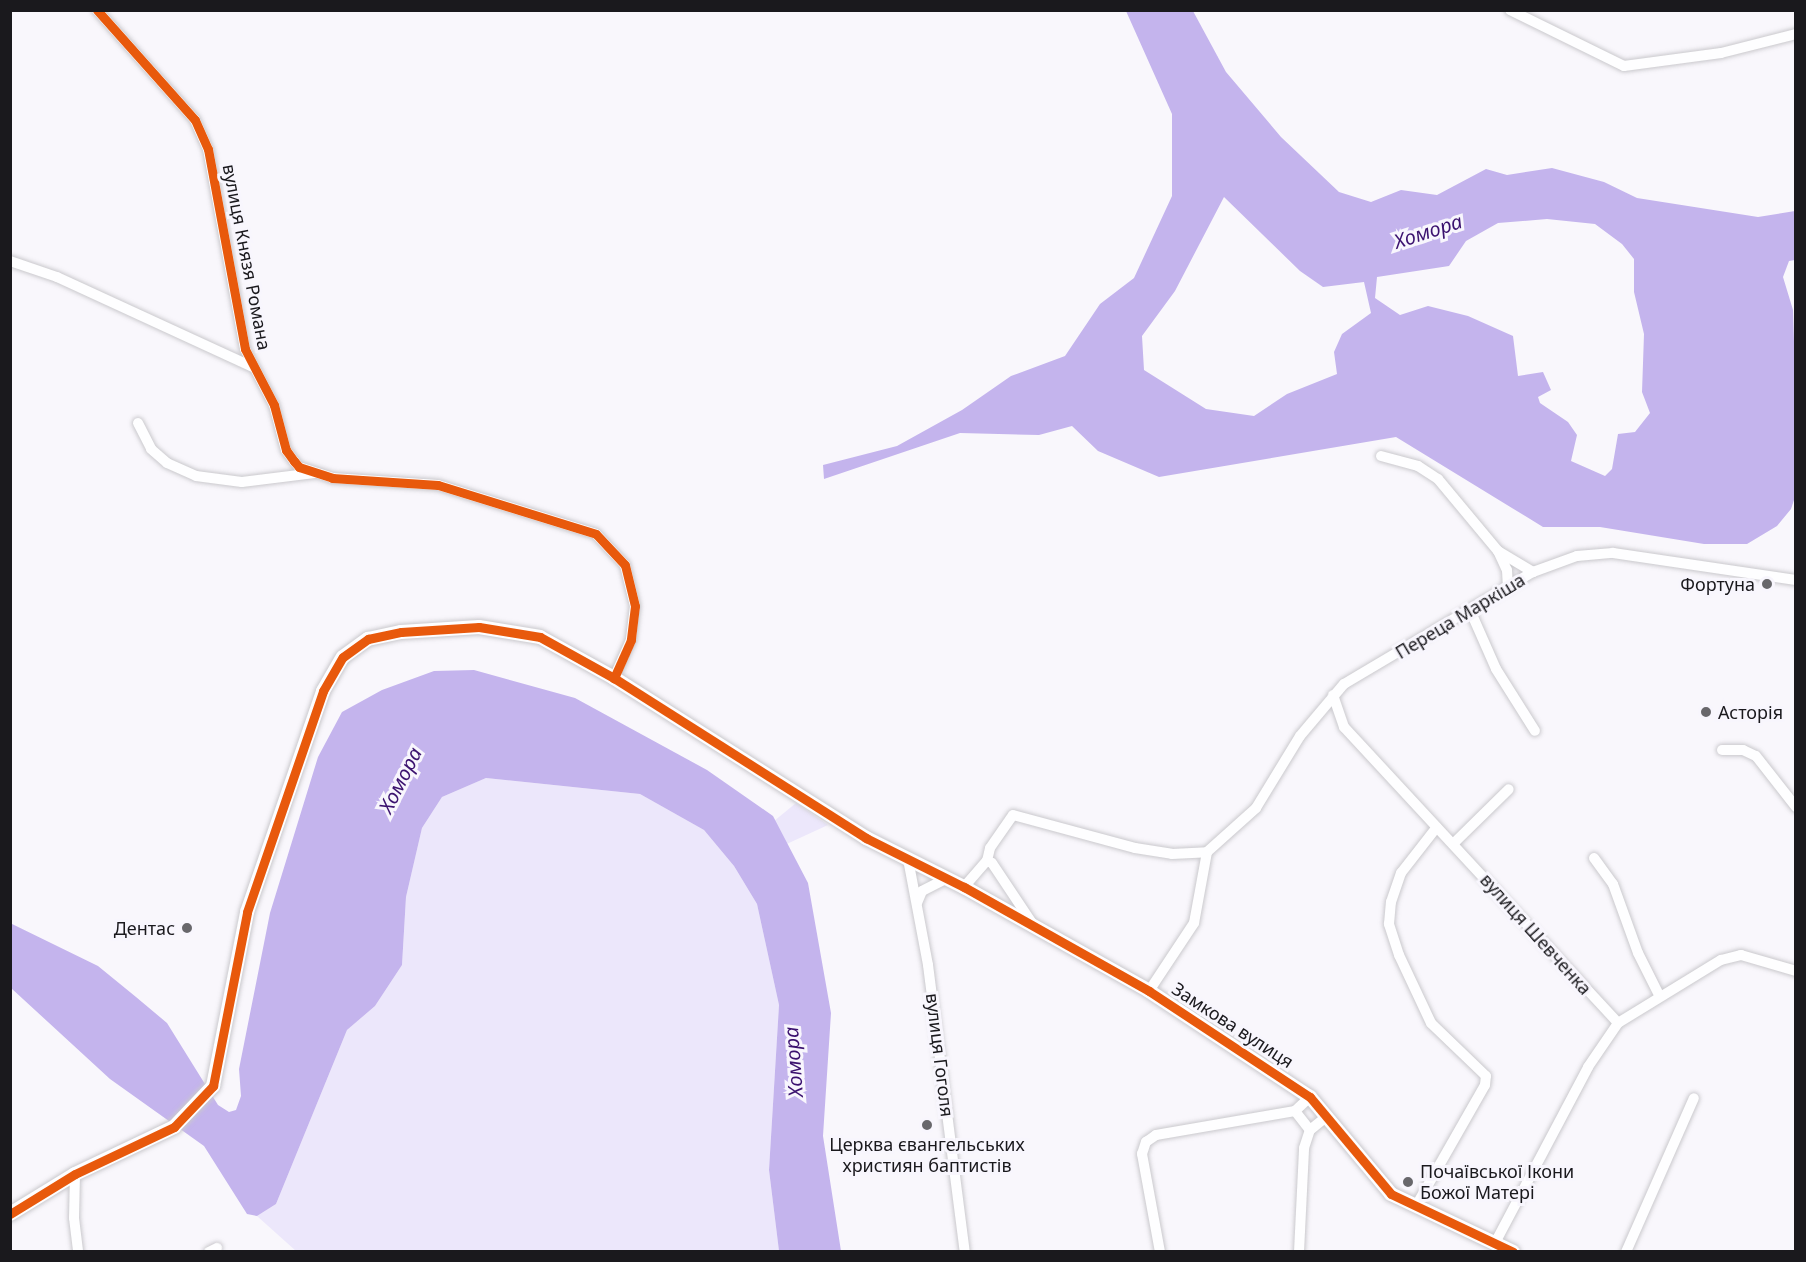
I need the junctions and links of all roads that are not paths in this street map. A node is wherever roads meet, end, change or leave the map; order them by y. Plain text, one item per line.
1 (97, 10) edge
2 (1510, 10) edge
3 (1796, 34) edge
4 (10, 261) edge
5 (245, 349) junction
6 (238, 360) junction
7 (253, 367) junction
8 (138, 423) dead end
9 (286, 450) junction
10 (1381, 456) dead end
11 (315, 473) junction
12 (277, 478) junction
13 (1498, 551) junction
14 (1533, 572) junction
15 (1796, 580) edge
16 (1508, 588) junction
17 (1470, 610) junction
18 (614, 678) junction
19 (1333, 695) junction
20 (1317, 714) junction
21 (1341, 722) junction
22 (1535, 730) dead end
23 (1722, 750) dead end
24 (1509, 789) dead end
25 (1796, 807) edge
26 (1437, 827) junction
27 (1454, 844) junction
28 (1207, 852) junction
29 (1594, 858) dead end
30 (908, 859) junction
31 (987, 861) junction
32 (947, 878) junction
33 (964, 887) junction
34 (917, 904) junction
35 (1036, 928) junction
36 (1796, 971) edge
37 (1149, 991) junction
38 (1659, 995) junction
39 (1618, 1023) junction
40 (1310, 1097) junction
41 (1694, 1098) dead end
42 (1295, 1111) junction
43 (1326, 1117) junction
44 (1310, 1130) junction
45 (75, 1174) junction
46 (1416, 1206) junction
47 (10, 1212) edge
48 (1495, 1243) junction
49 (1298, 1250) edge
50 (78, 1251) edge
51 (965, 1251) edge
52 (1160, 1251) edge
53 (1513, 1251) edge
54 (1626, 1251) edge

1 - 5 street, вулиця Князя Романа
2 - 3 street
4 - 6 street, вулиця Князя Романа
5 - 6 street
5 - 7 street, вулиця Князя Романа
6 - 7 street, вулиця Князя Романа
7 - 9 street, вулиця Князя Романа
8 - 12 street
9 - 11 street
9 - 12 street
10 - 13 street
11 - 12 street
11 - 18 street
13 - 14 street
13 - 16 street
14 - 15 street, Переца Маркіша
14 - 16 street, Переца Маркіша
16 - 17 street, Переца Маркіша
17 - 19 street, Переца Маркіша
17 - 22 street
18 - 30 street, Замкова вулиця
18 - 45 street, Замкова вулиця
19 - 20 street, Переца Маркіша
19 - 21 street, вулиця Шевченка
20 - 21 street
20 - 28 street, Переца Маркіша
21 - 26 street, вулиця Шевченка
23 - 25 street
24 - 27 street
26 - 27 street, вулиця Шевченка
26 - 46 street
27 - 39 street, вулиця Шевченка
28 - 31 street
28 - 37 street
29 - 38 street
30 - 32 street, Замкова вулиця
30 - 34 street, вулиця Гоголя
31 - 33 street
31 - 35 street
32 - 33 street, Замкова вулиця
32 - 34 street
33 - 35 street, Замкова вулиця
34 - 51 street, вулиця Гоголя
35 - 37 street, Замкова вулиця
36 - 38 street
37 - 40 street, Замкова вулиця
38 - 39 street
39 - 48 street
40 - 42 street
40 - 43 street, Замкова вулиця
41 - 54 street
42 - 44 street
42 - 52 street
43 - 44 street
43 - 46 street, Замкова вулиця
44 - 49 street
45 - 47 street
45 - 50 street
46 - 48 street, Замкова вулиця
48 - 53 street, Замкова вулиця

